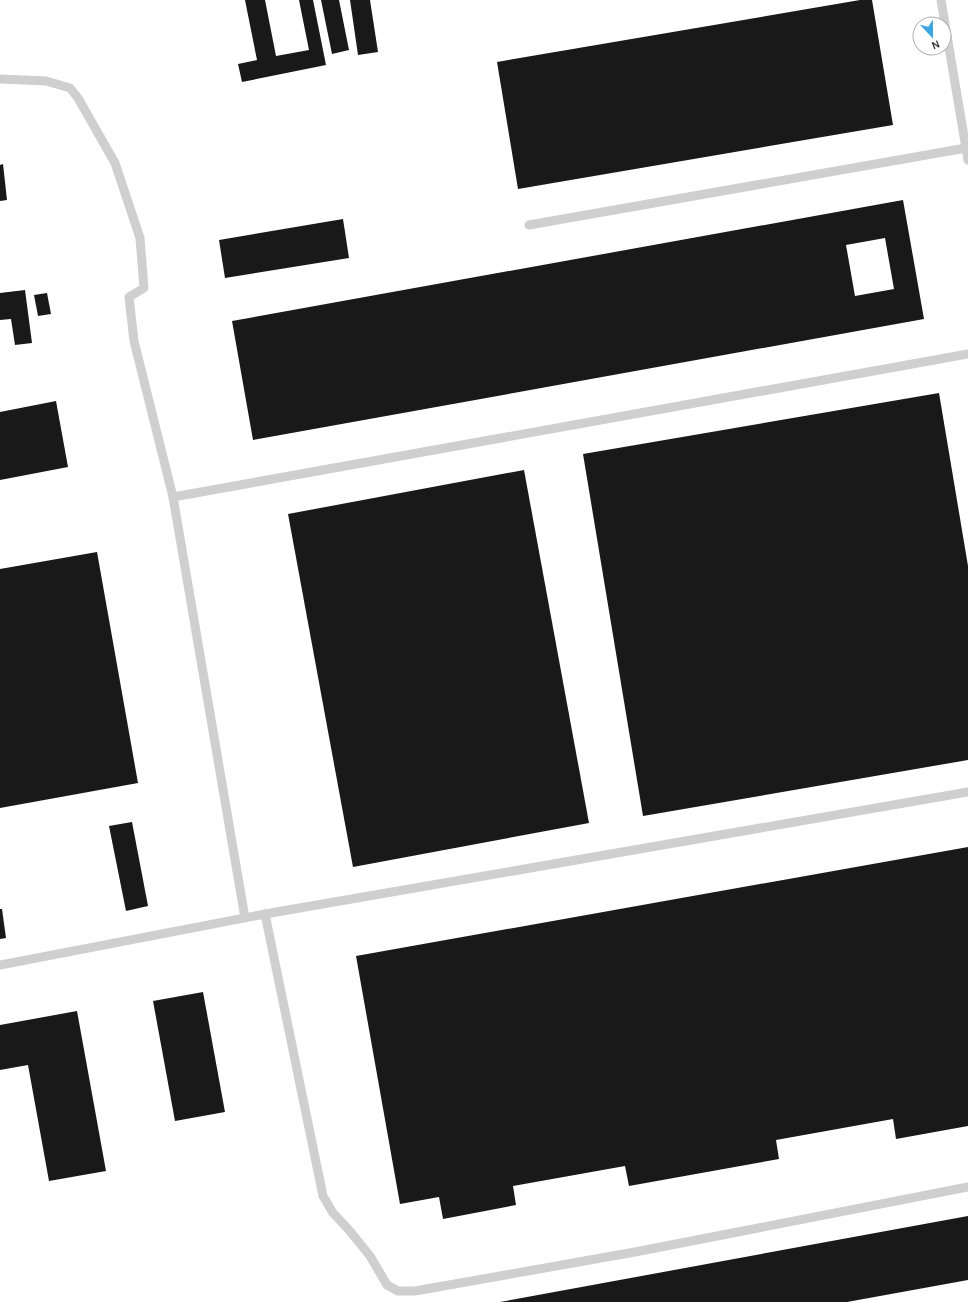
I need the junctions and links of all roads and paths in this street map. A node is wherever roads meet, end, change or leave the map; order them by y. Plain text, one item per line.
1 (940, 0) edge
2 (0, 79) edge
3 (966, 148) junction
4 (968, 160) edge
5 (529, 225) dead end
6 (968, 354) edge
7 (173, 496) junction
8 (968, 792) edge
9 (265, 914) junction
10 (245, 918) junction
11 (0, 965) edge
12 (968, 1187) edge

1 - 3 lane
2 - 7 lane
3 - 4 lane
3 - 5 lane
6 - 7 lane
7 - 10 lane
8 - 9 lane
9 - 10 lane
9 - 12 lane
10 - 11 lane

